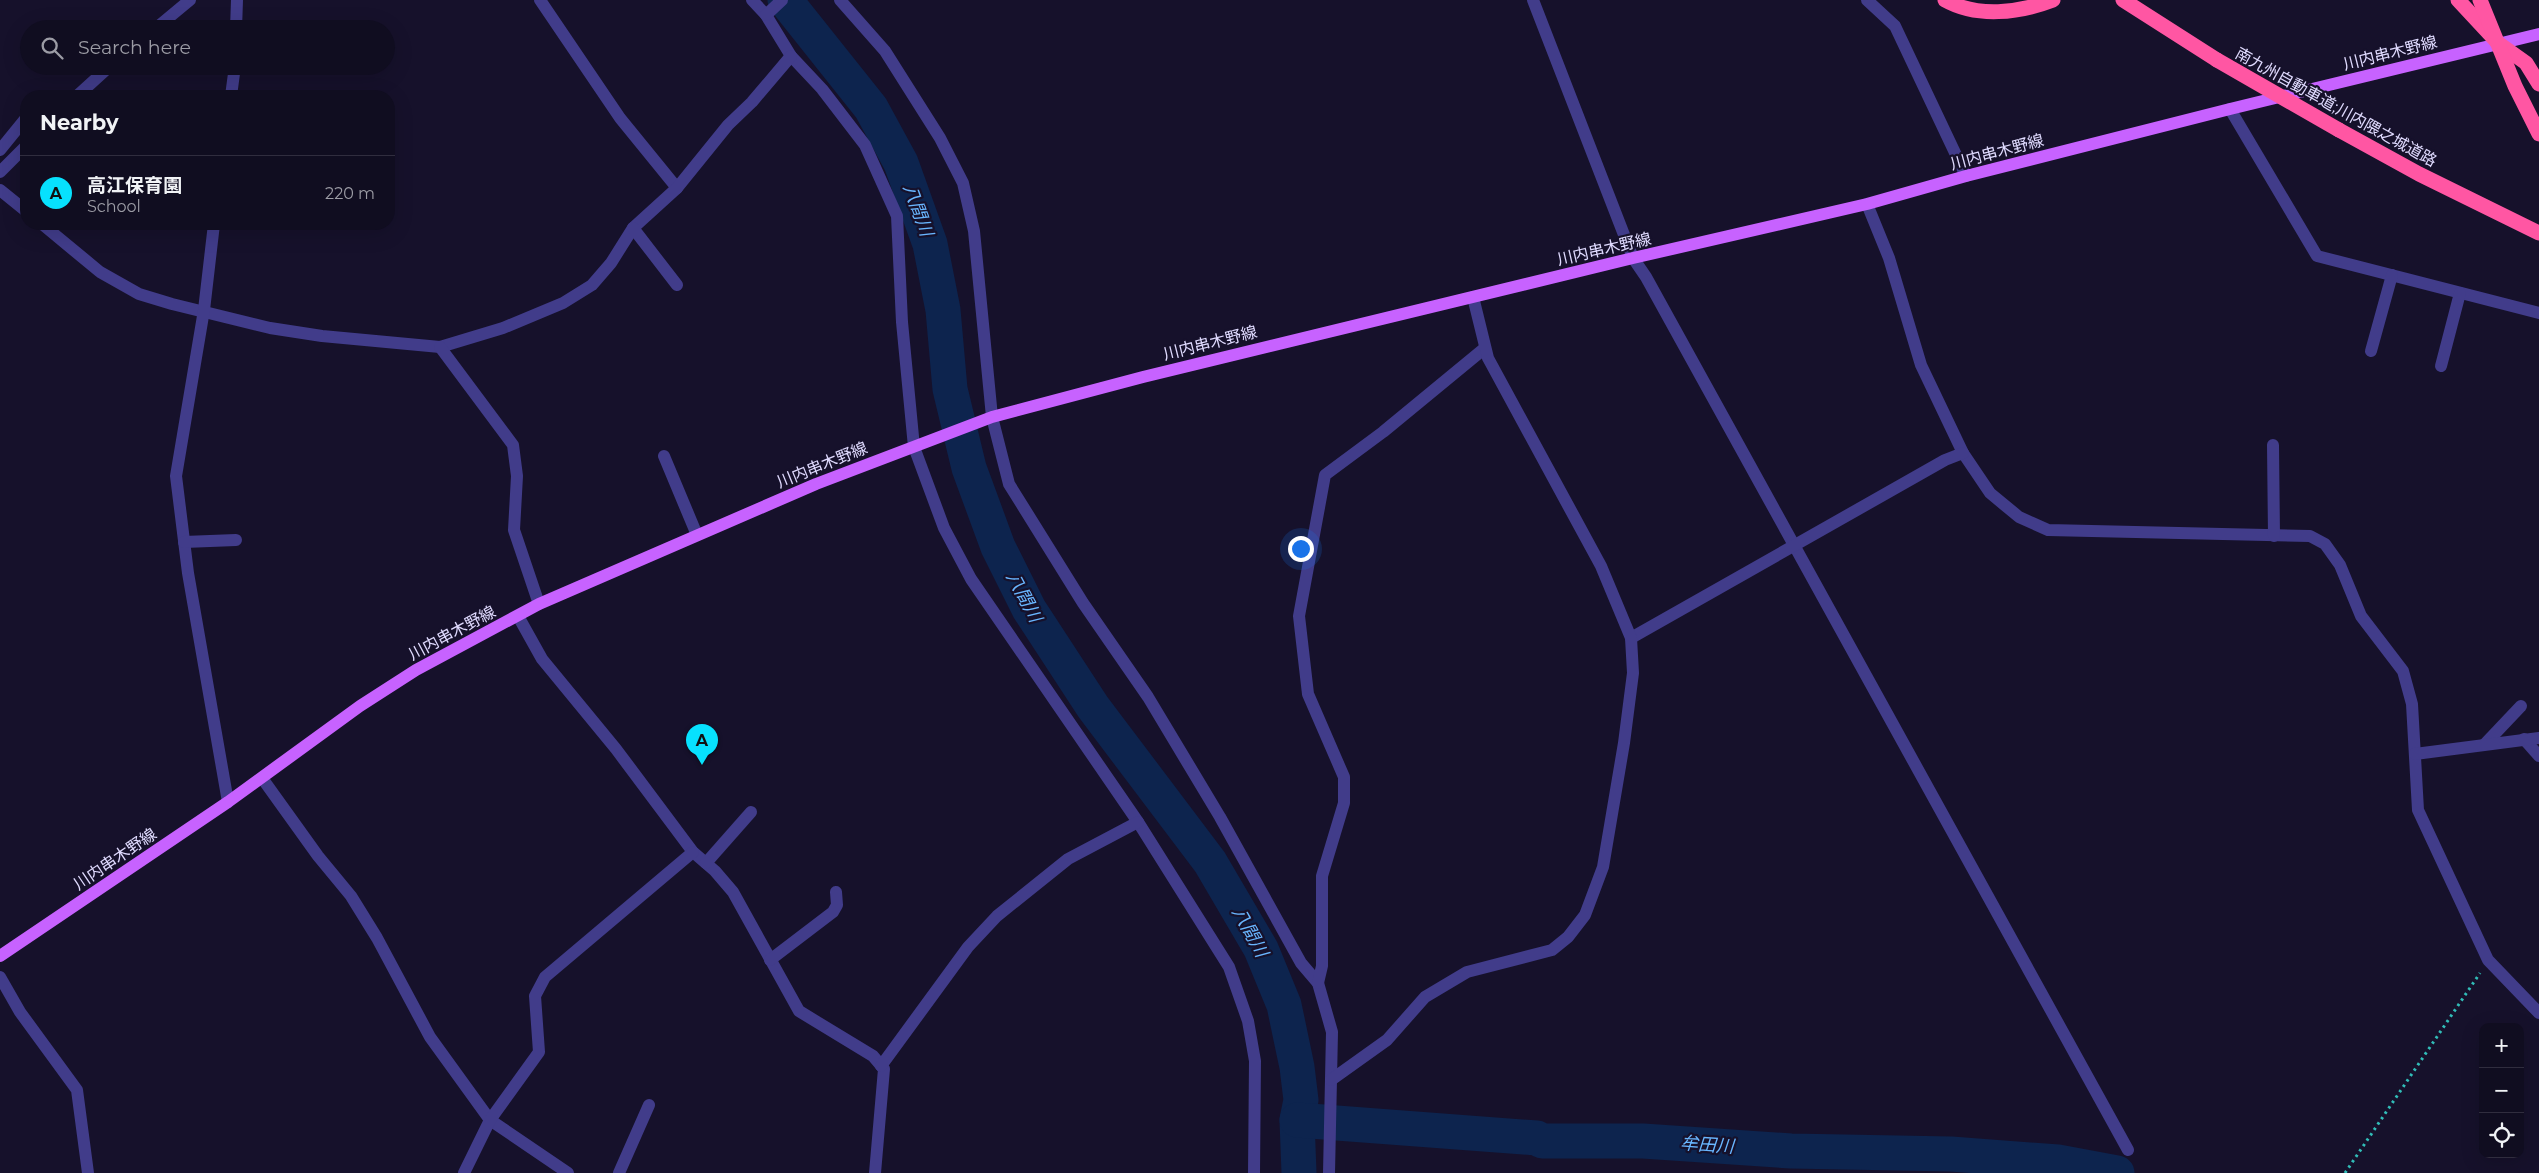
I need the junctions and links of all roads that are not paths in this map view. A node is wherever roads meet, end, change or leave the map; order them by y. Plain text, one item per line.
1 (190, 0) edge
2 (237, 0) edge
3 (540, 0) edge
4 (752, 0) edge
5 (782, 0) edge
6 (840, 0) edge
7 (1534, 0) edge
8 (1868, 0) edge
9 (1945, 0) edge
10 (2053, 0) edge
11 (2123, 0) edge
12 (2458, 0) edge
13 (2480, 0) edge
14 (766, 15) junction
15 (166, 20) edge
16 (236, 20) edge
17 (2539, 34) edge
18 (2498, 43) junction
19 (791, 56) junction
20 (100, 75) edge
21 (234, 75) edge
22 (2539, 84) edge
23 (84, 90) edge
24 (233, 90) edge
25 (2230, 109) junction
26 (20, 125) edge
27 (2539, 134) edge
28 (0, 150) edge
29 (20, 152) edge
30 (0, 172) edge
31 (1966, 176) junction
32 (677, 188) junction
33 (0, 190) edge
34 (1867, 204) junction
35 (20, 206) edge
36 (633, 228) junction
37 (49, 230) edge
38 (213, 230) edge
39 (2539, 233) edge
40 (1633, 258) junction
41 (2392, 276) junction
42 (677, 285) dead end
43 (2460, 293) junction
44 (1473, 297) junction
45 (204, 310) junction
46 (2539, 313) edge
47 (440, 347) junction
48 (1485, 348) junction
49 (2371, 351) dead end
50 (2441, 366) dead end
51 (992, 417) junction
52 (2273, 445) dead end
53 (914, 447) junction
54 (1964, 453) junction
55 (664, 456) dead end
56 (697, 535) junction
57 (2274, 536) junction
58 (236, 540) dead end
59 (184, 542) junction
60 (1793, 547) junction
61 (539, 604) junction
62 (518, 616) junction
63 (1631, 638) junction
64 (2521, 706) dead end
65 (2539, 738) edge
66 (2524, 739) junction
67 (2485, 744) junction
68 (2415, 754) junction
69 (2539, 756) edge
70 (262, 778) junction
71 (228, 802) junction
72 (751, 812) dead end
73 (1138, 822) junction
74 (693, 852) junction
75 (706, 863) junction
76 (836, 892) dead end
77 (0, 956) edge
78 (770, 960) junction
79 (0, 977) edge
80 (1318, 983) junction
81 (2539, 1013) edge
82 (881, 1066) junction
83 (1331, 1080) junction
84 (649, 1105) dead end
85 (490, 1120) junction
86 (2128, 1150) dead end
87 (88, 1173) edge
88 (464, 1173) edge
89 (568, 1173) edge
90 (619, 1173) edge
91 (875, 1173) edge
92 (1254, 1173) edge
93 (1329, 1173) edge

1 - 15 street
2 - 16 street
3 - 32 street
4 - 14 street
5 - 14 street
6 - 51 street
7 - 40 street
8 - 31 street
9 - 10 highway
11 - 39 highway, 南九州自動車道;川内隈之城道路, bridge
12 - 18 highway
13 - 18 highway
14 - 19 street
17 - 18 main road, 川内串木野線
18 - 22 highway
18 - 25 main road, 川内串木野線
18 - 27 highway
19 - 32 street
19 - 53 street
20 - 23 street
21 - 24 street
25 - 31 main road, 川内串木野線
25 - 41 street
26 - 28 street
29 - 30 street
31 - 34 main road, 川内串木野線
32 - 36 street
33 - 35 street
34 - 40 main road, 川内串木野線
34 - 54 street
36 - 42 street
36 - 47 street
37 - 45 street
38 - 45 street
40 - 44 main road, 川内串木野線
40 - 60 street
41 - 43 street
41 - 49 street
43 - 46 street
43 - 50 street
44 - 48 street
44 - 51 main road, 川内串木野線
45 - 47 street
45 - 59 street
47 - 61 street
48 - 63 street
48 - 80 street
51 - 53 main road, 川内串木野線
51 - 80 street
52 - 57 street
53 - 56 main road, 川内串木野線
53 - 73 street
54 - 57 street
54 - 60 street
55 - 56 street
56 - 61 main road, 川内串木野線
57 - 68 street
58 - 59 street
59 - 71 street
60 - 63 street
60 - 86 street
61 - 62 main road, 川内串木野線
62 - 70 main road, 川内串木野線
62 - 74 street
63 - 83 street
64 - 67 street
65 - 66 street
66 - 67 street
66 - 69 street
67 - 68 street
68 - 81 street
70 - 71 main road, 川内串木野線
70 - 85 street
71 - 77 main road, 川内串木野線
72 - 75 street
73 - 82 street
73 - 92 street
74 - 75 street
74 - 85 street
75 - 78 street
76 - 78 street
78 - 82 street
79 - 87 street
80 - 83 street
82 - 91 street
83 - 93 street
84 - 90 street
85 - 88 street
85 - 89 street

